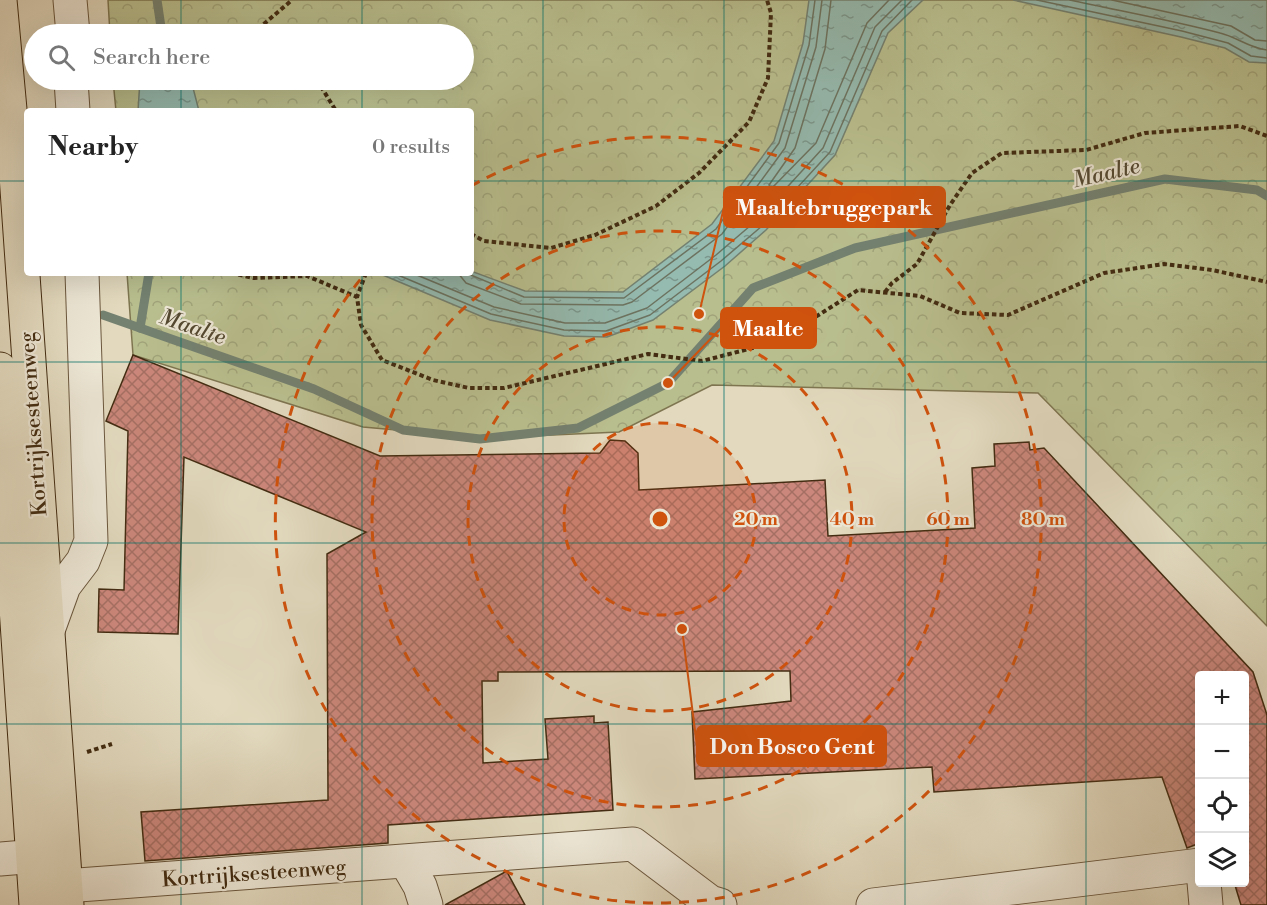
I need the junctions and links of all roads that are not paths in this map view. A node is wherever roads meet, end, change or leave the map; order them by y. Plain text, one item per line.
1 (0, 0) edge
2 (70, 0) edge
3 (72, 24) edge
4 (72, 90) edge
5 (73, 108) edge
6 (82, 276) edge
7 (0, 369) edge
8 (47, 633) junction
9 (48, 855) junction
10 (0, 859) edge
11 (406, 862) junction
12 (1195, 866) edge
13 (1204, 887) edge
14 (51, 896) edge
15 (426, 905) edge
16 (719, 905) edge
17 (873, 905) edge
18 (1206, 905) edge

1 - 8 main road, Kortrijksesteenweg
2 - 3 street
4 - 5 street
6 - 8 street, Kortrijksesteenweg
7 - 9 main road, Kortrijksesteenweg
8 - 9 main road, Kortrijksesteenweg
9 - 10 street
9 - 14 main road, Kortrijksesteenweg
11 - 14 street, Kortrijksesteenweg
11 - 15 street
11 - 16 street, Kortrijksesteenweg
12 - 17 street
13 - 18 street

